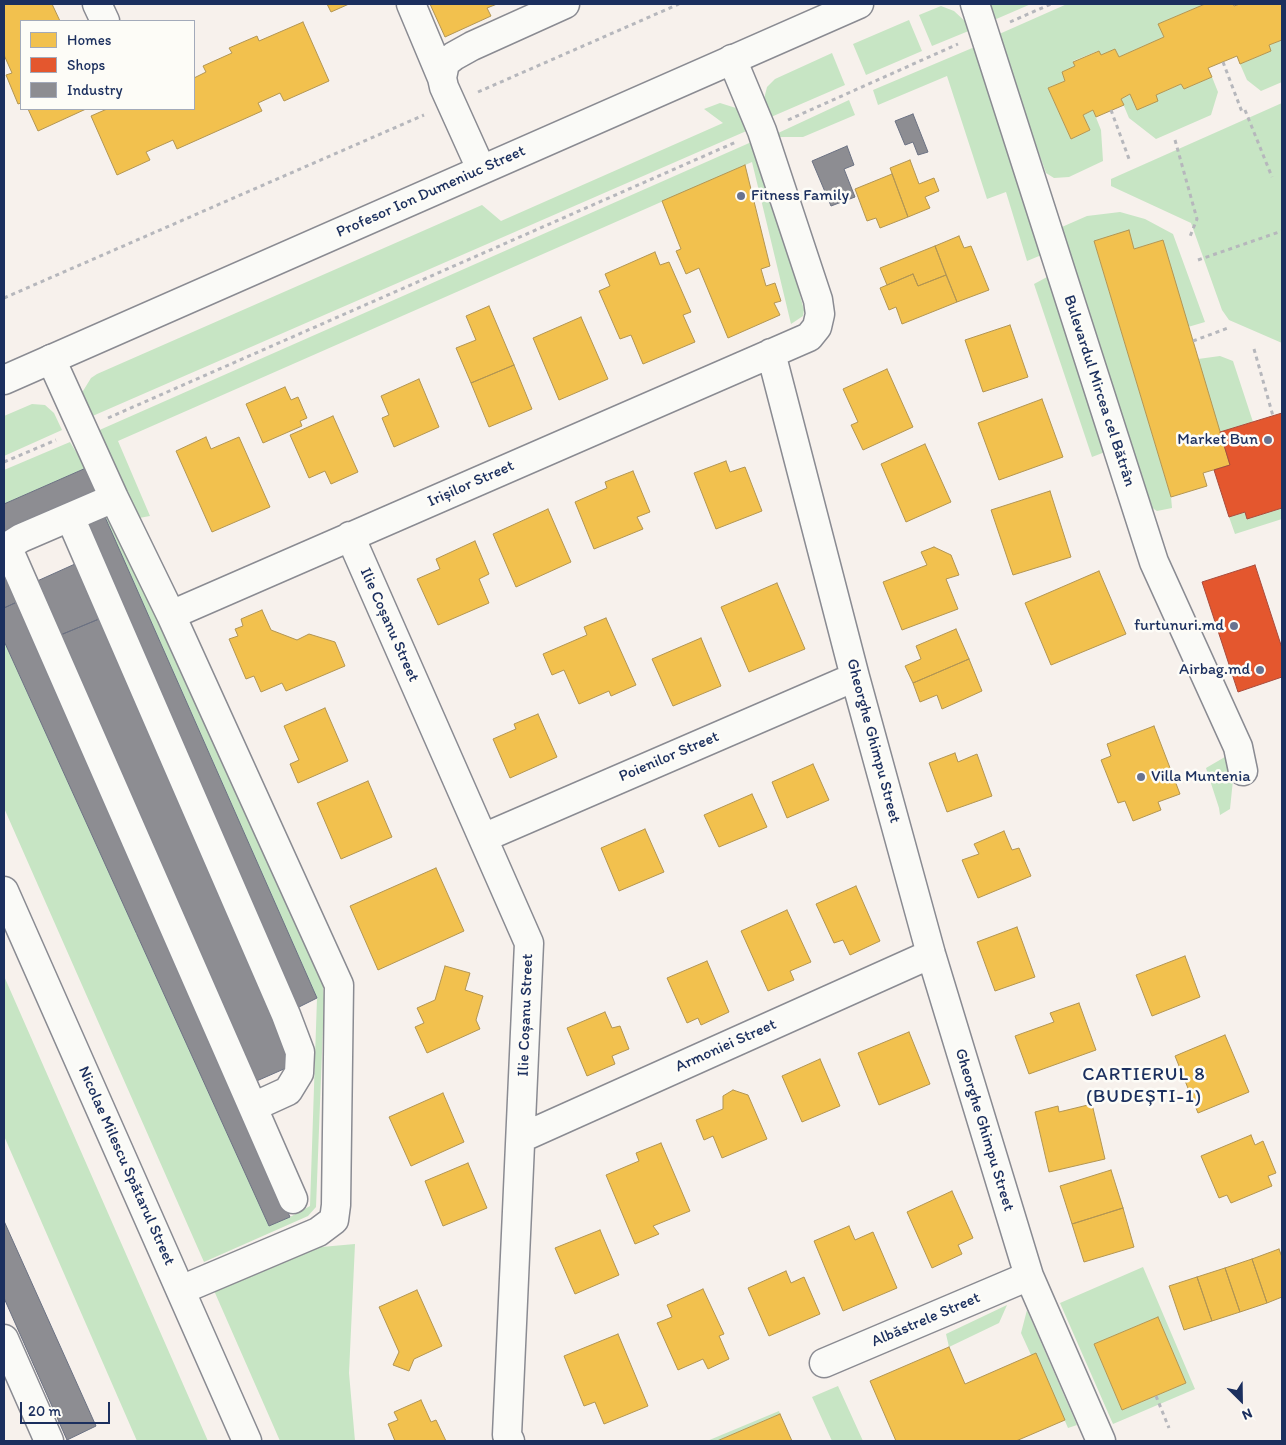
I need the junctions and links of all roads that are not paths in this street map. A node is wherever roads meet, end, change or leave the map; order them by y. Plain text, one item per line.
1 (98, 4) edge
2 (411, 4) edge
3 (565, 4) edge
4 (975, 4) edge
5 (843, 7) edge
6 (105, 20) edge
7 (732, 59) junction
8 (442, 78) junction
9 (481, 169) junction
10 (771, 353) junction
11 (51, 359) junction
12 (4, 380) edge
13 (114, 498) junction
14 (70, 517) junction
15 (350, 536) junction
16 (171, 615) junction
17 (855, 677) junction
18 (1243, 771) dead end
19 (483, 838) junction
20 (4, 891) edge
21 (931, 954) junction
22 (253, 1107) junction
23 (521, 1138) junction
24 (293, 1199) dead end
25 (1029, 1276) junction
26 (180, 1290) junction
27 (4, 1340) edge
28 (824, 1363) dead end
29 (50, 1441) edge
30 (247, 1441) edge
31 (510, 1441) edge
32 (1101, 1441) edge

1 - 6 street
2 - 8 street
3 - 8 street
4 - 18 street, Bulevardul Mircea cel Bătrân
5 - 7 street, Profesor Ion Dumeniuc Street
7 - 9 street, Profesor Ion Dumeniuc Street
7 - 10 street
8 - 9 street
9 - 11 street, Profesor Ion Dumeniuc Street
10 - 15 street, Irișilor Street
10 - 17 street, Gheorghe Ghimpu Street
11 - 12 street, Profesor Ion Dumeniuc Street
11 - 13 street
13 - 14 street
13 - 16 street
14 - 22 street
14 - 22 street
15 - 16 street, Irișilor Street
15 - 19 street, Ilie Coșanu Street
16 - 26 street
17 - 19 street, Poienilor Street
17 - 21 street, Gheorghe Ghimpu Street
19 - 23 street, Ilie Coșanu Street
20 - 26 street, Nicolae Milescu Spătarul Street
21 - 23 street, Armoniei Street
21 - 25 street, Gheorghe Ghimpu Street
22 - 24 street
23 - 31 street, Ilie Coșanu Street
25 - 28 street, Albăstrele Street
25 - 32 street, Gheorghe Ghimpu Street
26 - 30 street, Nicolae Milescu Spătarul Street
27 - 29 street

